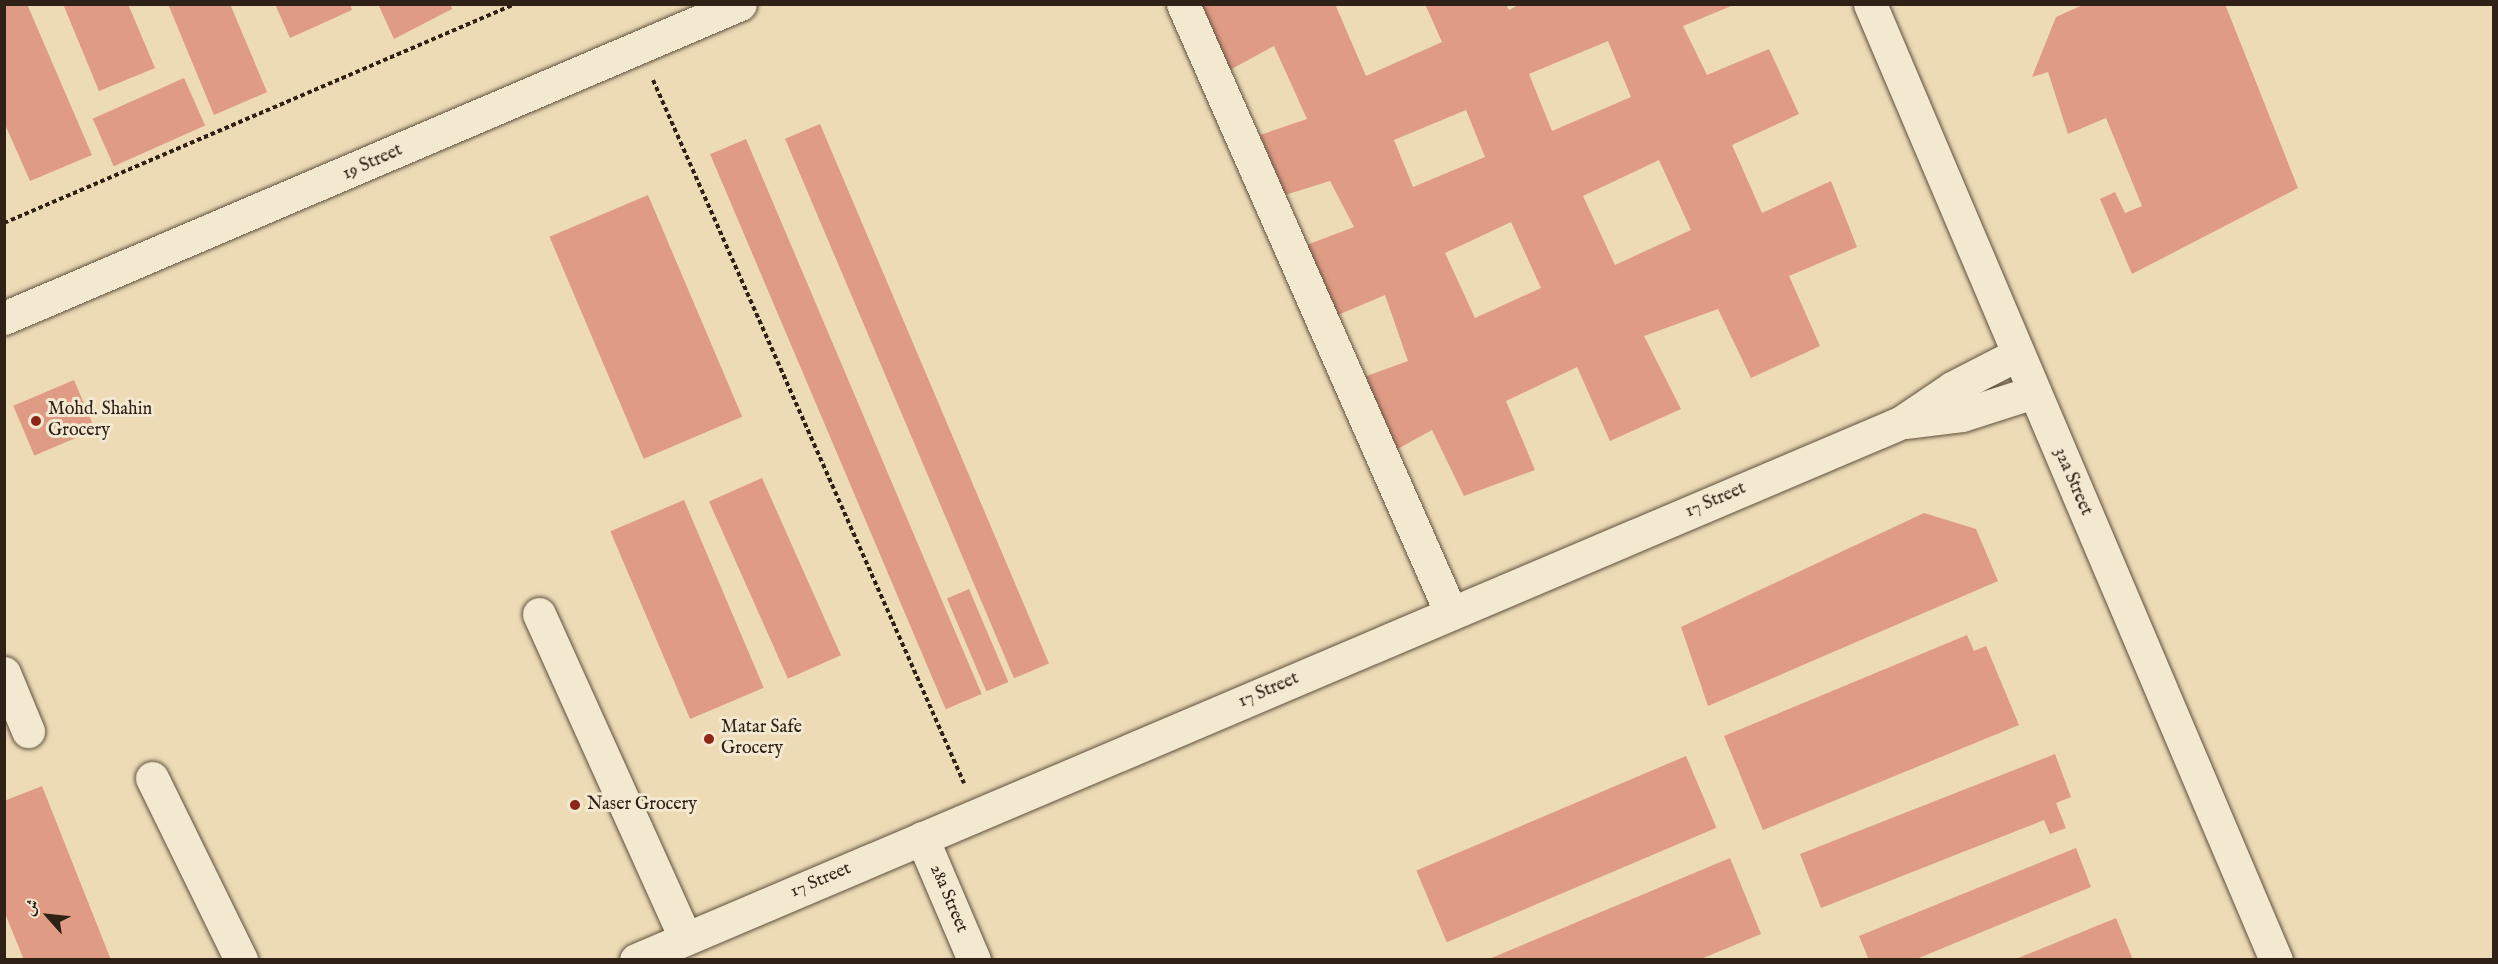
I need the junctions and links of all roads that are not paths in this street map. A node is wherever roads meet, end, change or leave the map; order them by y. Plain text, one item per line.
1 (740, 4) edge
2 (1183, 4) edge
3 (1870, 4) edge
4 (4, 318) edge
5 (2018, 354) junction
6 (2034, 392) junction
7 (1902, 422) junction
8 (1451, 613) junction
9 (539, 614) dead end
10 (4, 673) edge
11 (28, 731) dead end
12 (153, 778) dead end
13 (922, 838) junction
14 (685, 938) junction
15 (241, 960) edge
16 (636, 960) edge
17 (974, 960) edge
18 (2276, 960) edge

1 - 4 street, 19 Street
2 - 8 street
3 - 5 street, 32a Street
5 - 6 street, 32a Street
5 - 7 street, 17 Street
6 - 7 street, 17 Street
6 - 18 street, 32a Street
7 - 8 street, 17 Street
8 - 13 street, 17 Street
9 - 14 street
10 - 11 street
12 - 15 street
13 - 14 street, 17 Street
13 - 17 street, 28a Street
14 - 16 street, 17 Street

